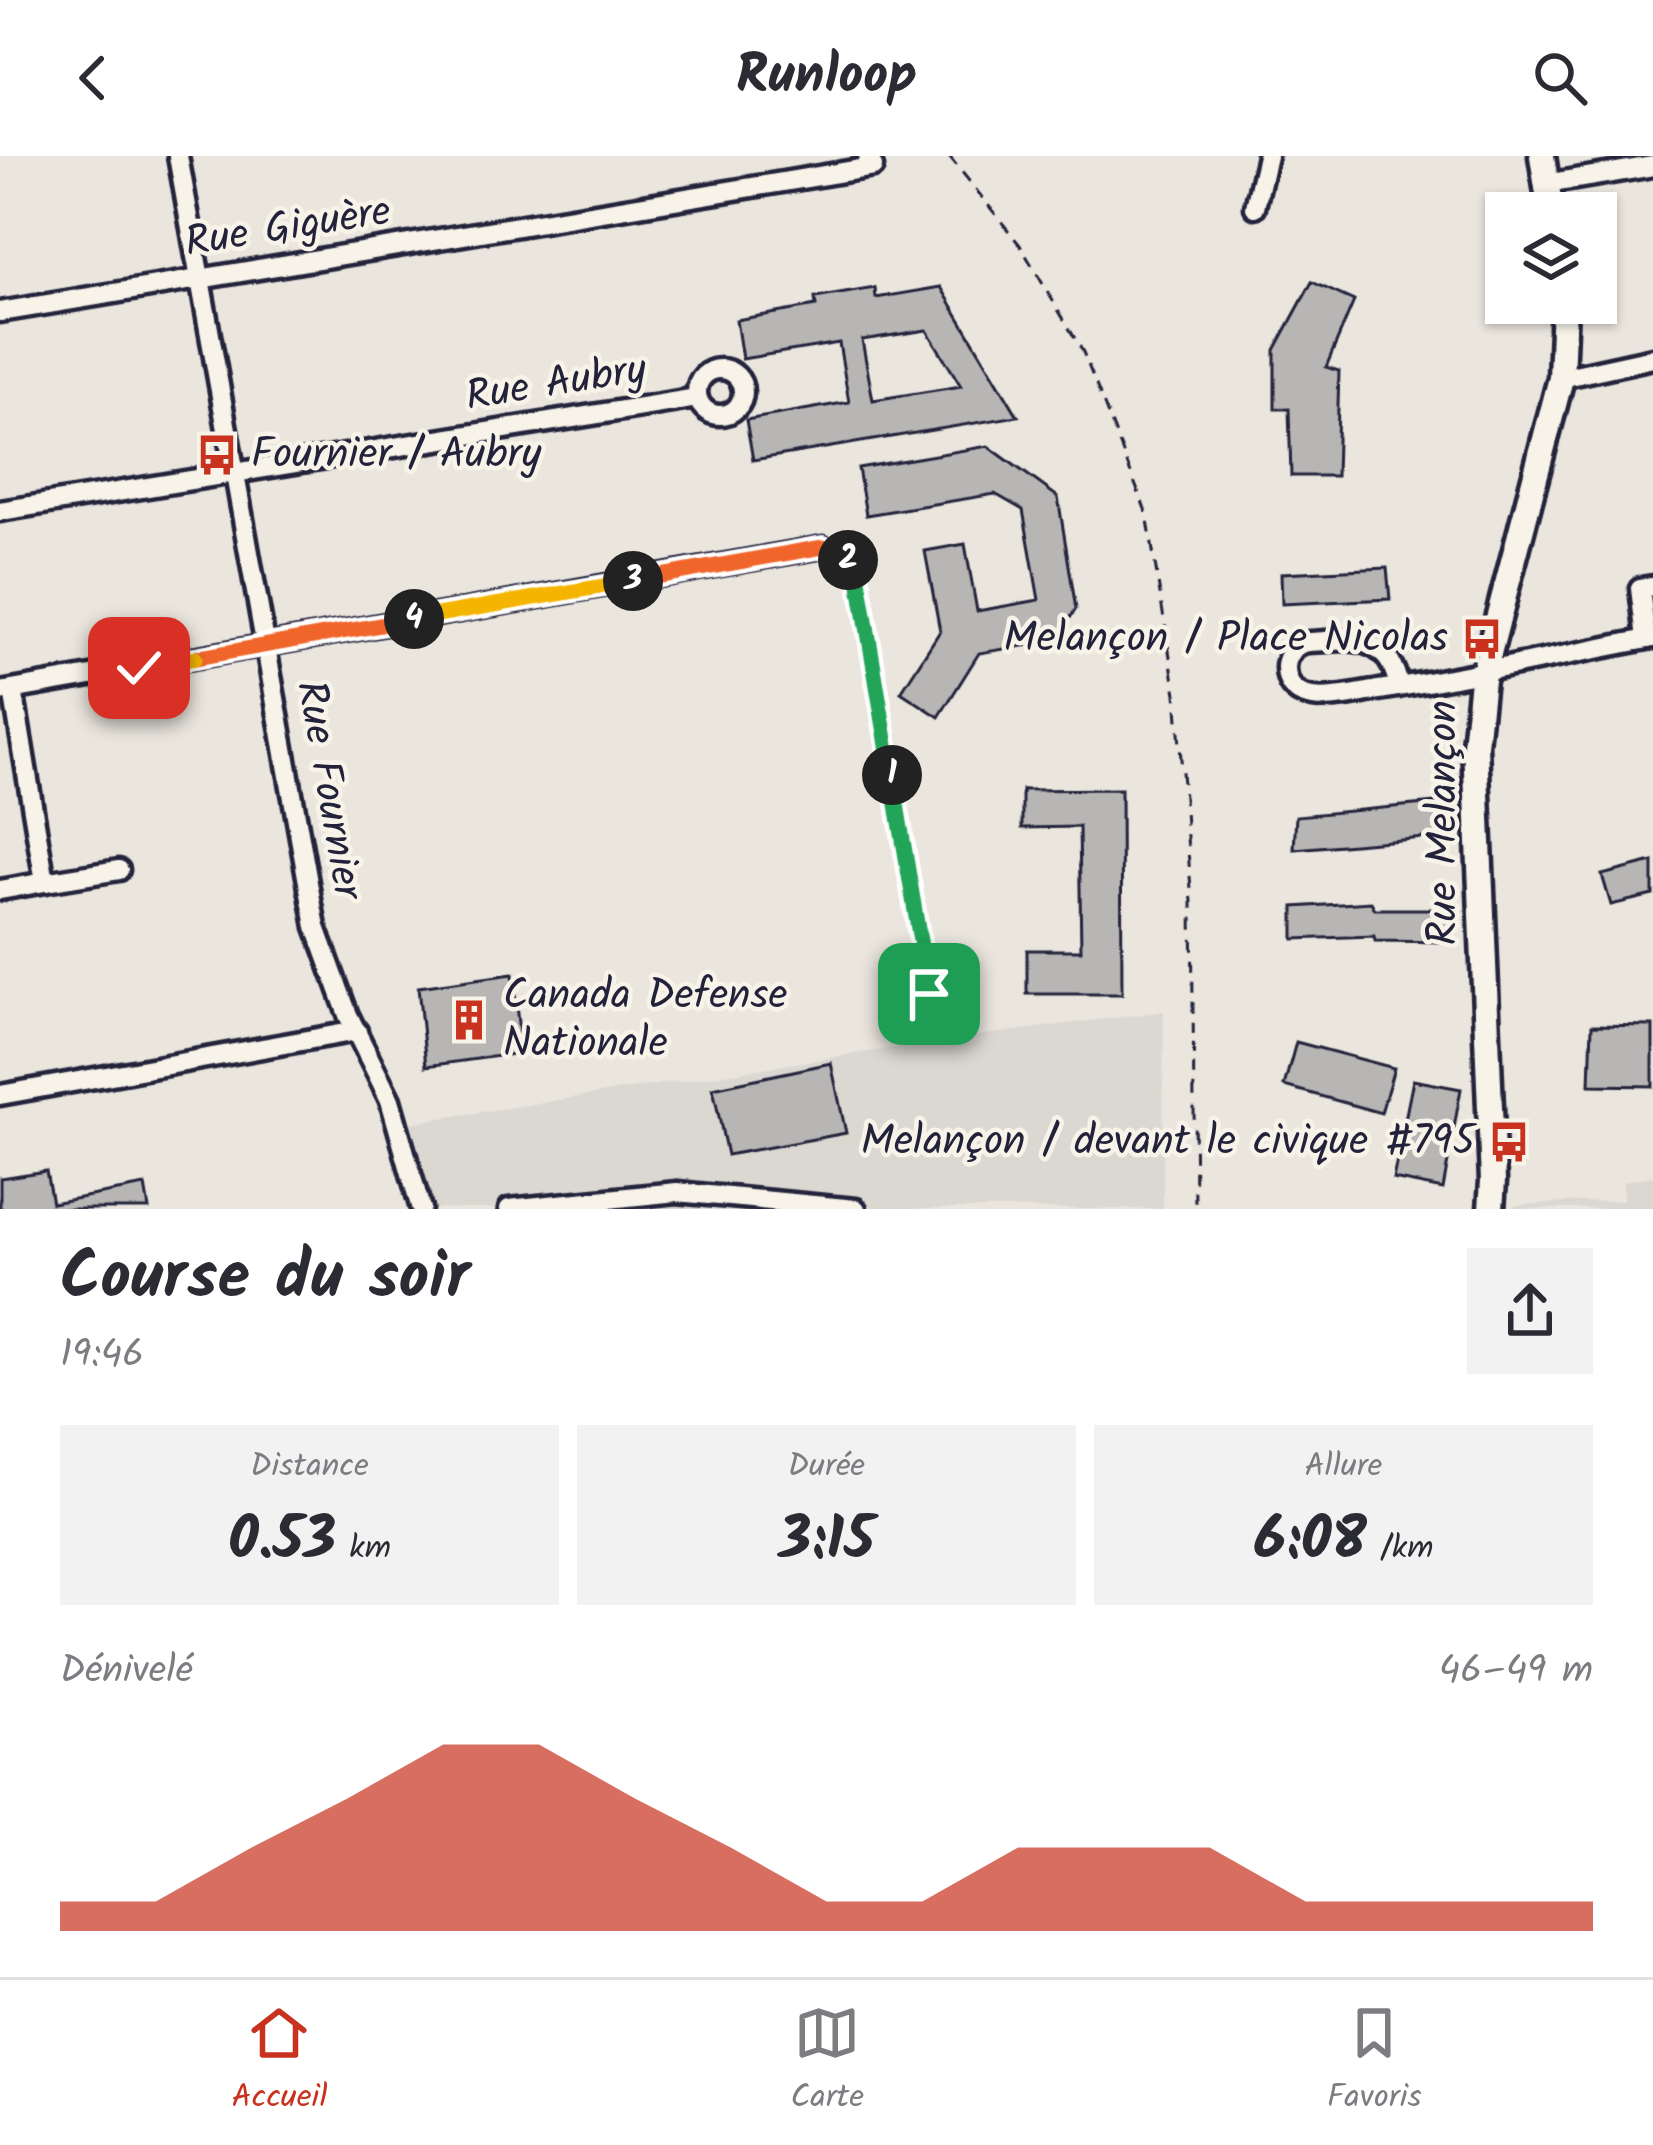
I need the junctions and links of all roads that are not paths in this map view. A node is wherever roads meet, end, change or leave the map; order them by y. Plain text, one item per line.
1 (178, 156) edge
2 (1268, 156) edge
3 (1542, 156) edge
4 (870, 161) edge
5 (1653, 166) edge
6 (1546, 184) junction
7 (1547, 192) edge
8 (1255, 207) dead end
9 (200, 279) junction
10 (0, 312) edge
11 (1563, 324) edge
12 (1653, 358) edge
13 (1562, 378) junction
14 (697, 398) dead end
15 (235, 473) junction
16 (0, 511) edge
17 (823, 547) joint
18 (1653, 586) edge
19 (1649, 639) edge
20 (265, 645) junction
21 (1485, 668) junction
22 (1400, 687) junction
23 (7, 691) edge
24 (119, 870) dead end
25 (44, 883) junction
26 (0, 890) edge
27 (929, 994) dead end
28 (356, 1031) junction
29 (0, 1095) edge
30 (421, 1209) edge
31 (508, 1209) edge
32 (856, 1209) edge
33 (1490, 1209) edge

1 - 9 street, Rue Fournier
2 - 8 street
3 - 6 street
4 - 9 street, Rue Giguère
5 - 6 street
6 - 7 street
9 - 10 street, Rue Giguère
9 - 15 street, Rue Fournier
11 - 13 street, Rue Melançon
12 - 13 street
13 - 21 street, Rue Melançon
14 - 15 street, Rue Aubry
15 - 16 street, Rue Aubry
15 - 20 street, Rue Fournier
17 - 20 street
17 - 27 lane
18 - 19 street
19 - 21 street
20 - 23 street
20 - 28 street, Rue Fournier
21 - 22 street
21 - 33 street, Rue Melançon
22 - 22 street
23 - 25 street
24 - 25 street
25 - 26 street
28 - 29 street
28 - 30 street, Rue Fournier
31 - 32 street

